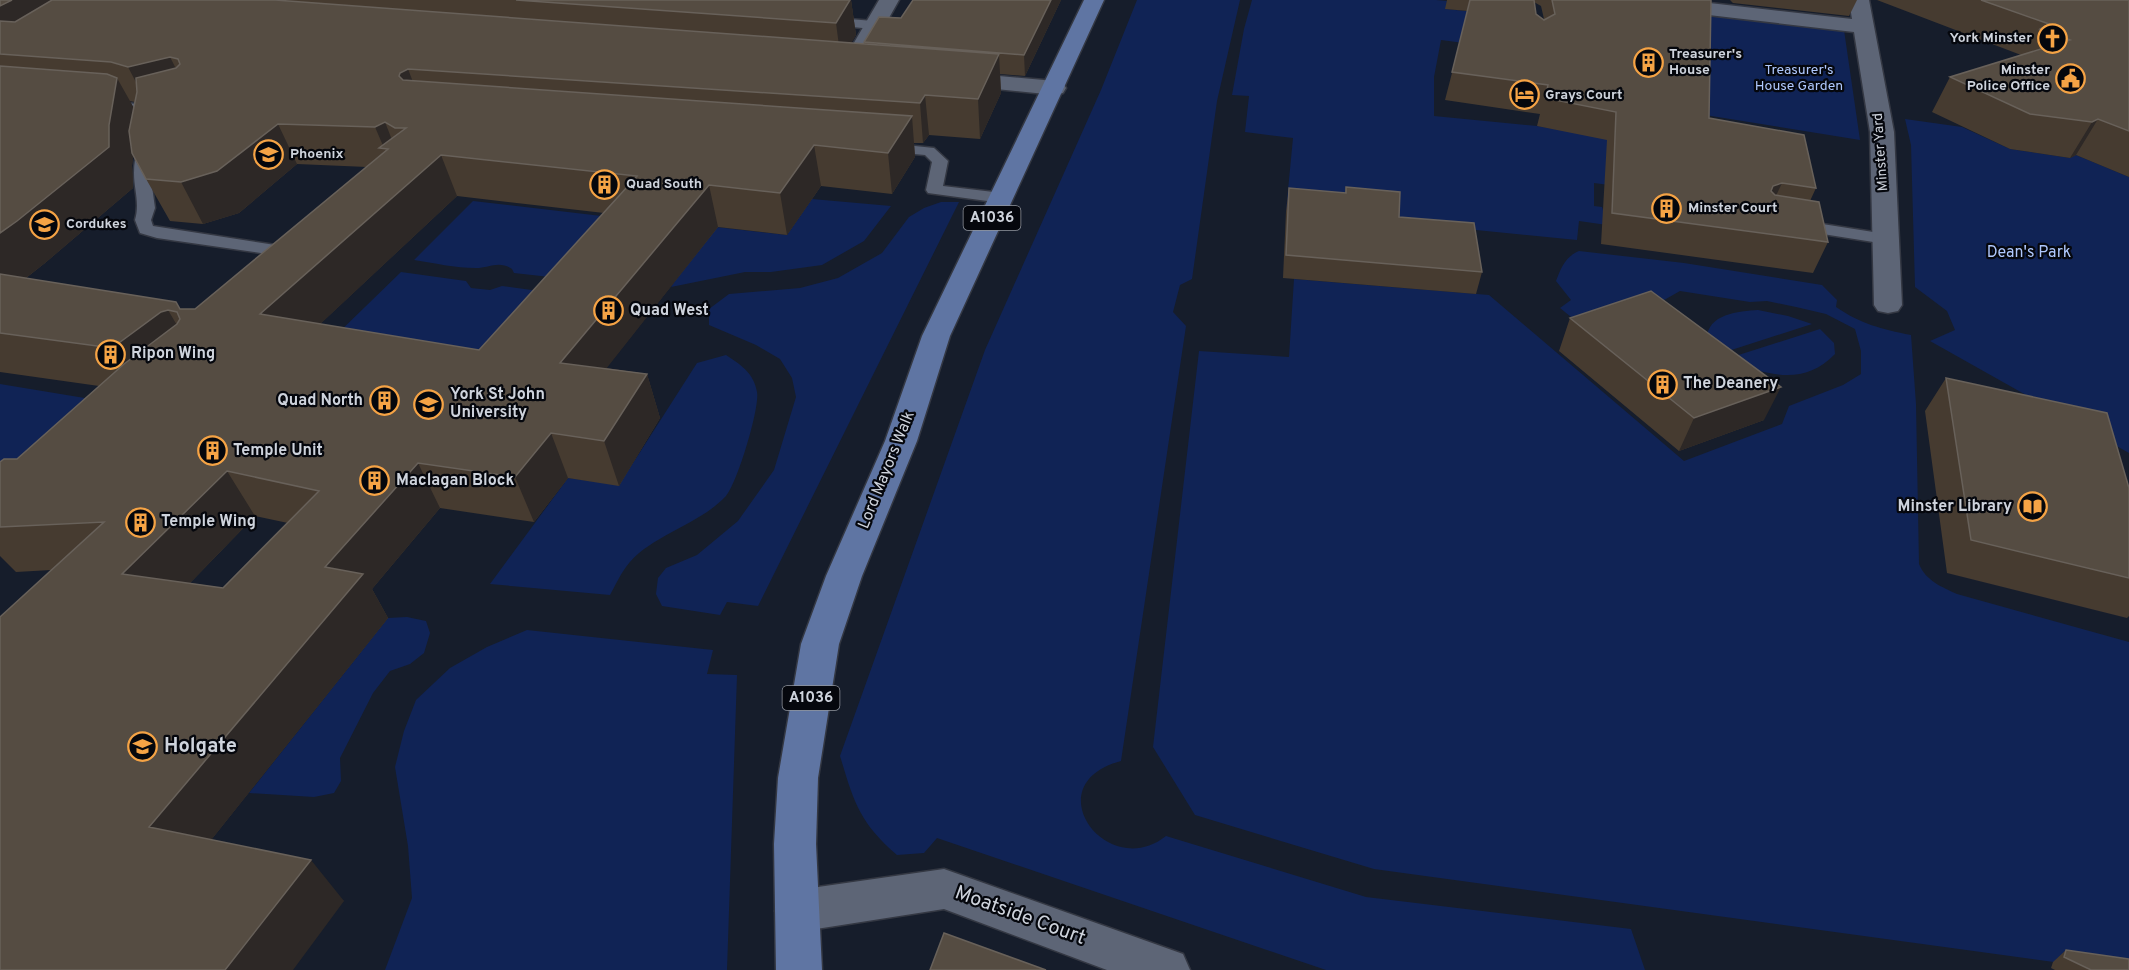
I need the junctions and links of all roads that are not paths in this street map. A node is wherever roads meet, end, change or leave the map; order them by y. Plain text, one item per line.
1 (889, 0) edge
2 (1094, 0) edge
3 (1631, 0) edge
4 (1859, 0) edge
5 (814, 20) edge
6 (873, 25) junction
7 (1864, 27) junction
8 (872, 72) edge
9 (929, 76) edge
10 (1055, 88) junction
11 (84, 104) edge
12 (870, 147) edge
13 (1002, 198) junction
14 (1780, 222) edge
15 (1886, 239) junction
16 (296, 272) edge
17 (1888, 305) dead end
18 (797, 912) junction
19 (1154, 968) edge
20 (799, 970) edge

1 - 6 street
2 - 10 main road, Lord Mayors Walk / A1036
3 - 7 street
4 - 7 street, Minster Yard
5 - 6 lane
6 - 8 street
7 - 15 street, Minster Yard
9 - 10 street
10 - 13 main road, Lord Mayors Walk / A1036
11 - 16 lane
12 - 13 lane
13 - 18 main road, Lord Mayors Walk / A1036
14 - 15 lane
15 - 17 street, Minster Yard
18 - 19 street, Moatside Court
18 - 20 main road, Lord Mayors Walk / A1036

